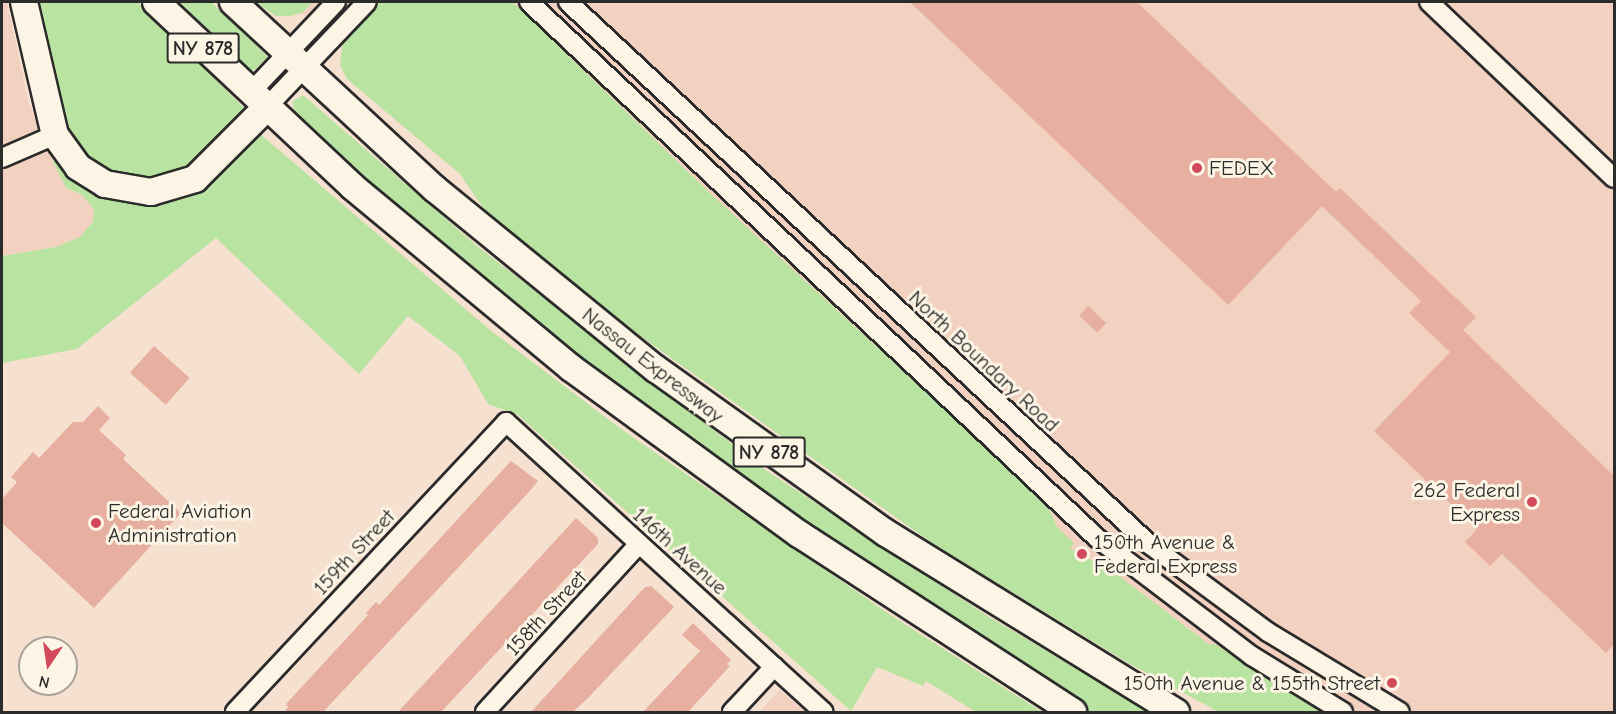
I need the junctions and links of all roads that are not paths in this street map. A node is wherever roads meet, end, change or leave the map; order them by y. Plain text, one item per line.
1 (24, 2) edge
2 (156, 2) edge
3 (233, 2) edge
4 (336, 2) edge
5 (367, 2) edge
6 (529, 2) edge
7 (568, 2) edge
8 (1429, 2) edge
9 (294, 62) junction
10 (258, 101) junction
11 (55, 135) junction
12 (2, 158) edge
13 (1614, 178) edge
14 (506, 422) joint
15 (639, 544) junction
16 (774, 667) junction
17 (246, 709) edge
18 (485, 712) edge
19 (732, 712) edge
20 (824, 712) edge
21 (1073, 712) edge
22 (1176, 712) edge
23 (1343, 712) edge
24 (1400, 712) edge

1 - 11 highway
2 - 10 highway, NY 878
3 - 9 highway, Nassau Expressway / NY 878
4 - 9 street
5 - 9 street
6 - 23 street
7 - 24 street, North Boundary Road
8 - 13 street
9 - 10 street
9 - 22 highway, Nassau Expressway / NY 878
10 - 11 highway
10 - 21 highway, NY 878
11 - 12 street
14 - 15 street, 146th Avenue
14 - 17 street, 159th Street
15 - 16 street, 146th Avenue
15 - 18 street, 158th Street
16 - 19 street
16 - 20 street, 146th Avenue

